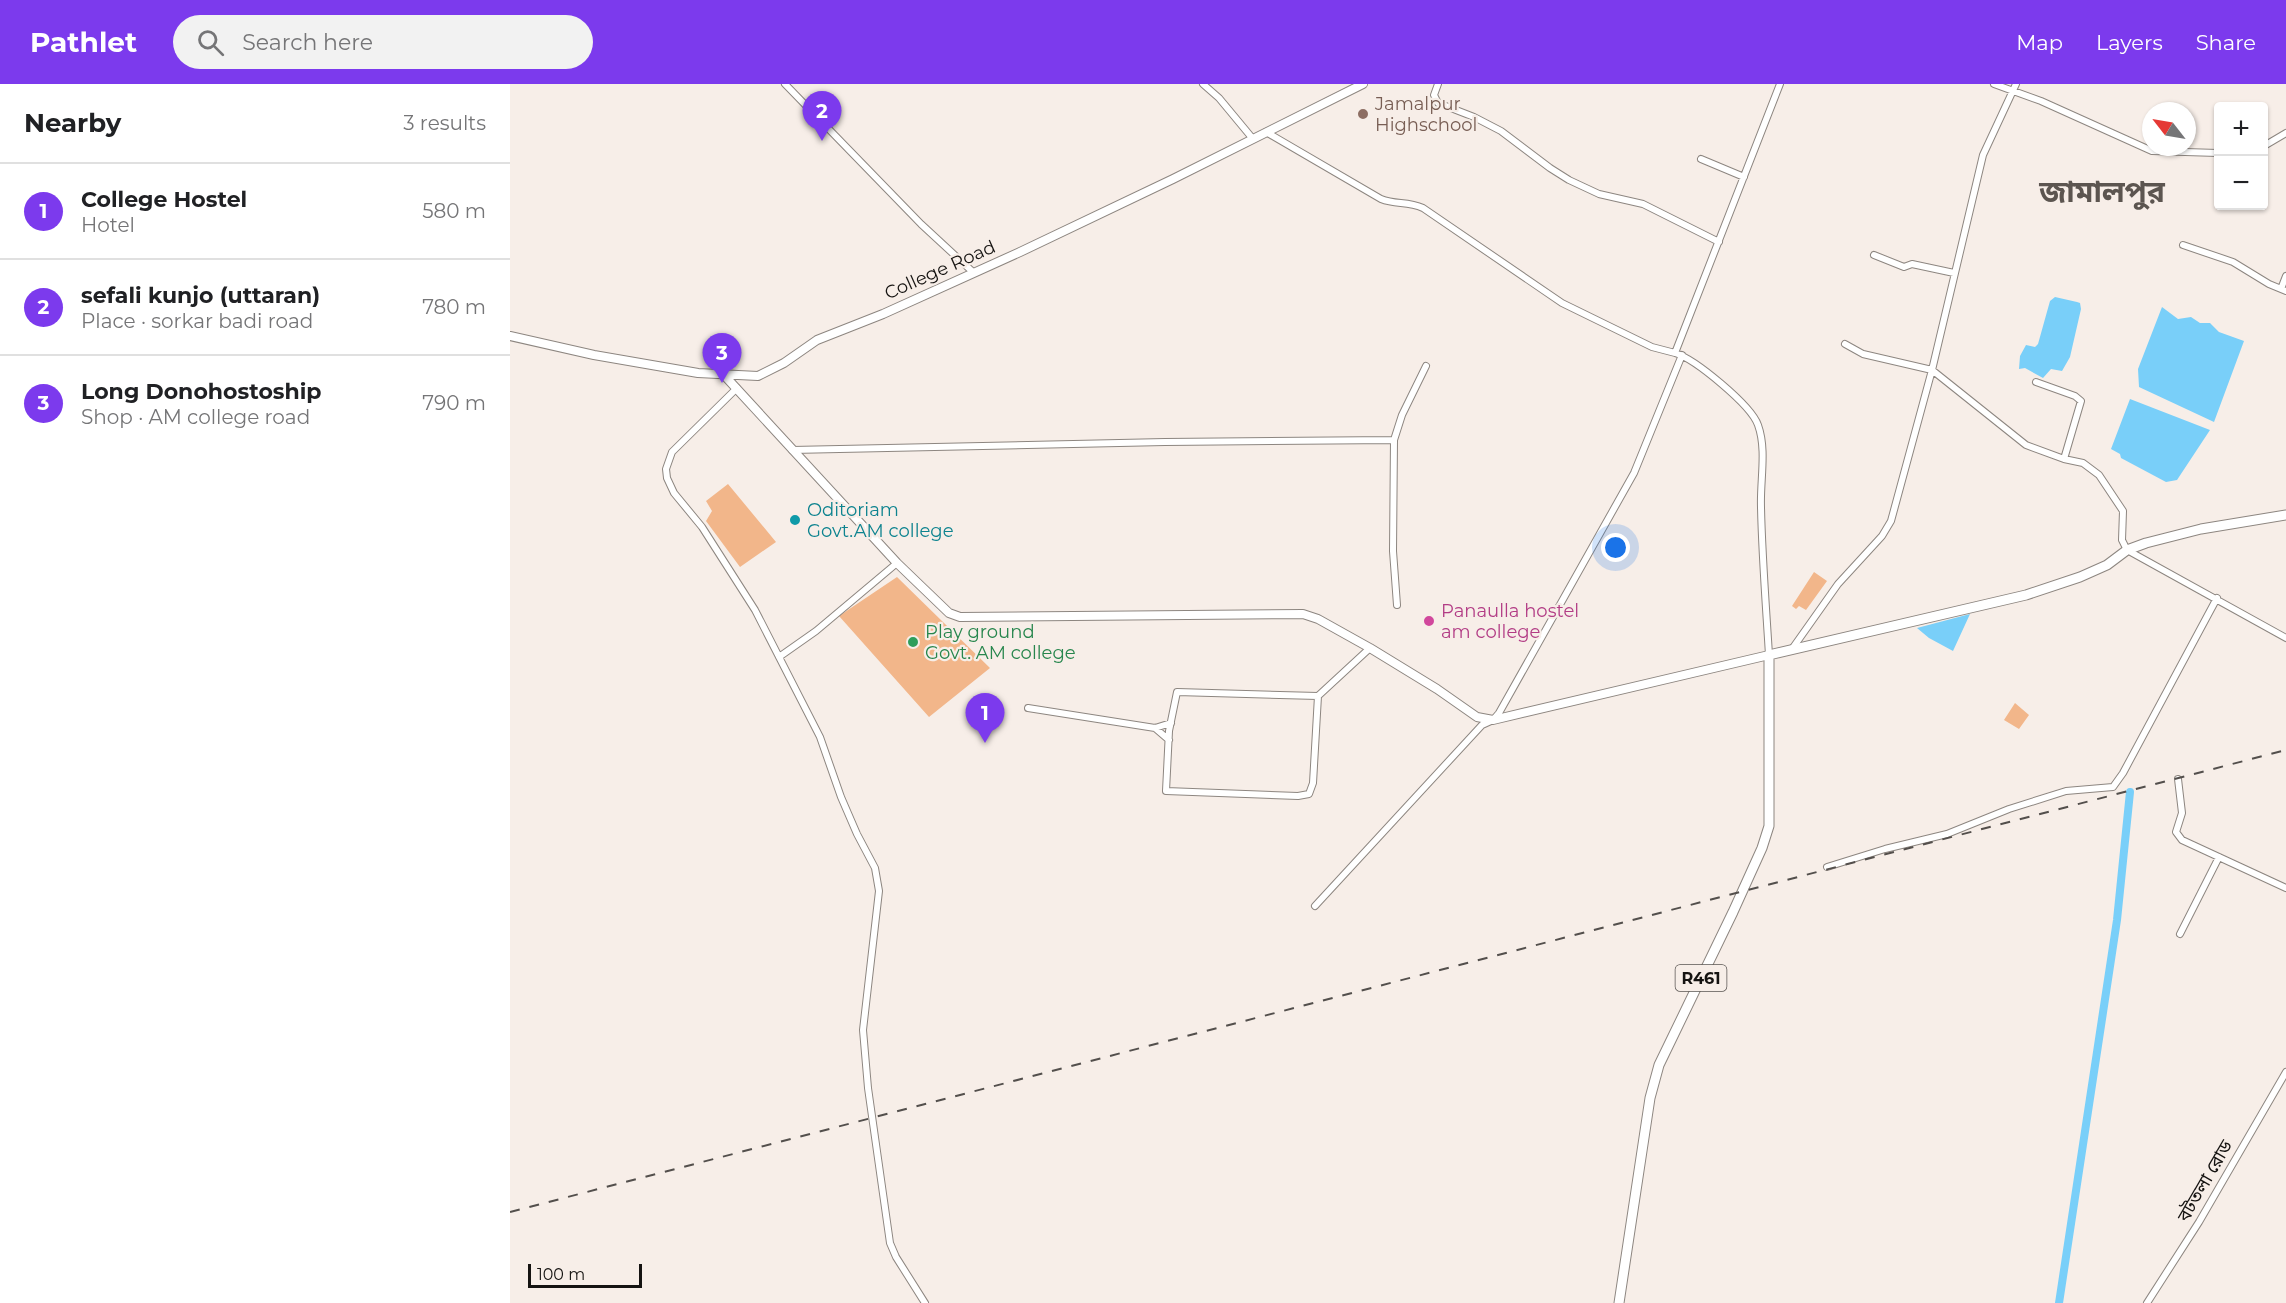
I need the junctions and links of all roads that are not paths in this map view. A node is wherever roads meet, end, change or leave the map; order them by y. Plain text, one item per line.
1 (785, 84) edge
2 (1203, 84) edge
3 (1363, 84) edge
4 (1438, 84) edge
5 (1779, 84) edge
6 (1994, 84) edge
7 (2016, 84) edge
8 (2012, 92) junction
9 (1266, 132) junction
10 (2286, 133) edge
11 (1252, 138) junction
12 (2268, 144) edge
13 (2214, 153) edge
14 (1701, 159) dead end
15 (1744, 177) junction
16 (1719, 243) junction
17 (2183, 245) dead end
18 (1874, 255) dead end
19 (974, 273) junction
20 (1954, 273) junction
21 (2286, 276) edge
22 (2284, 290) edge
23 (510, 336) edge
24 (1845, 344) dead end
25 (1678, 354) junction
26 (1426, 366) dead end
27 (1932, 370) junction
28 (724, 375) junction
29 (2036, 382) dead end
30 (736, 388) junction
31 (1394, 440) junction
32 (792, 450) junction
33 (2064, 459) junction
34 (2286, 515) edge
35 (2127, 550) junction
36 (897, 563) junction
37 (2217, 598) junction
38 (1397, 605) dead end
39 (2286, 638) edge
40 (1370, 648) junction
41 (1792, 649) junction
42 (1769, 655) junction
43 (779, 657) junction
44 (1318, 696) junction
45 (1028, 708) dead end
46 (1493, 720) junction
47 (1171, 723) junction
48 (1155, 728) junction
49 (1169, 740) junction
50 (2178, 779) dead end
51 (2219, 857) junction
52 (1827, 867) dead end
53 (2286, 888) edge
54 (1315, 906) dead end
55 (2180, 934) dead end
56 (2286, 1072) edge
57 (925, 1303) edge
58 (1619, 1303) edge
59 (2147, 1303) edge

1 - 19 street
2 - 11 street
3 - 9 main road, College Road
4 - 16 street
5 - 15 street
6 - 8 street
7 - 8 street
8 - 13 street
8 - 20 street
9 - 11 main road, College Road
9 - 25 street
10 - 12 street
11 - 19 main road, College Road
14 - 15 street
15 - 16 street
16 - 25 street
17 - 22 street
18 - 20 street
19 - 28 main road, College Road
20 - 27 street
21 - 22 street
23 - 28 main road, College Road
24 - 27 street
25 - 42 street
25 - 46 street
26 - 31 street
27 - 33 street
27 - 41 street
28 - 30 main road
29 - 33 street
30 - 32 main road
30 - 43 street
31 - 32 street
31 - 38 street
32 - 36 main road
33 - 35 street
34 - 35 main road
35 - 37 street
35 - 41 main road
36 - 40 main road
36 - 43 street
37 - 39 street
37 - 52 street
40 - 44 street
40 - 46 main road
41 - 42 main road
42 - 46 main road
42 - 58 main road, R461
43 - 57 street
44 - 47 street
44 - 49 street
45 - 48 street
46 - 54 street
47 - 48 street
47 - 49 street
48 - 49 street
50 - 51 street
51 - 53 street
51 - 55 street
56 - 59 street, বটতলা রোড

